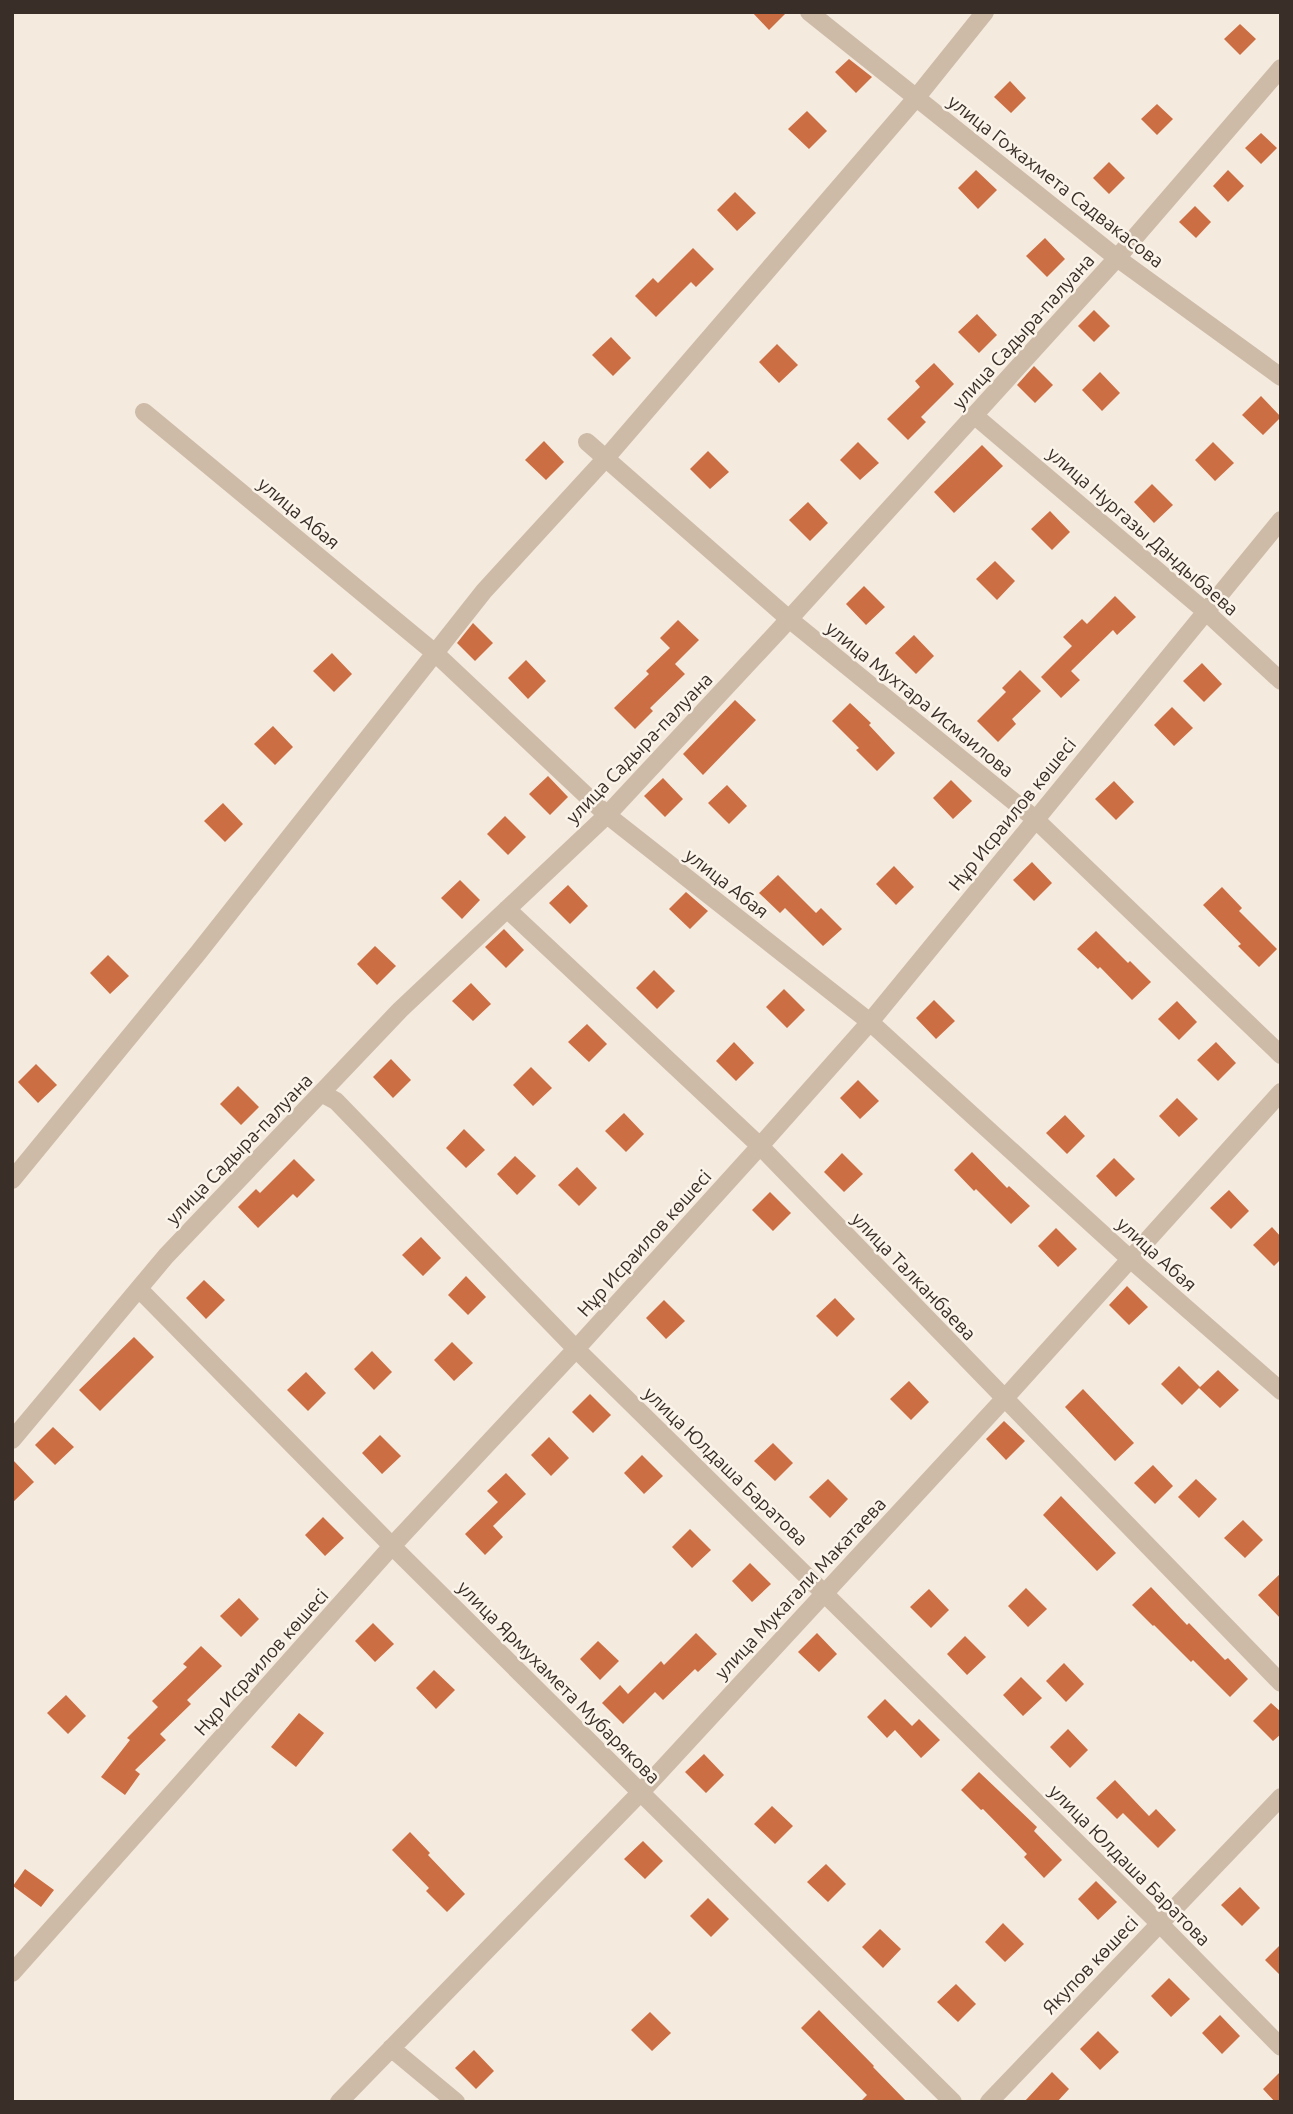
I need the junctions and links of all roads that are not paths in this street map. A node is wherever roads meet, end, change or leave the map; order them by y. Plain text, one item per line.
1 (809, 12) edge
2 (985, 12) edge
3 (1281, 68) edge
4 (916, 98) junction
5 (1116, 258) junction
6 (1281, 377) edge
7 (144, 412) dead end
8 (975, 416) junction
9 (587, 442) dead end
10 (606, 458) junction
11 (1281, 520) edge
12 (1205, 611) junction
13 (789, 619) junction
14 (435, 653) junction
15 (1281, 681) edge
16 (607, 815) junction
17 (1034, 818) junction
18 (507, 909) junction
19 (870, 1022) junction
20 (1281, 1055) edge
21 (1281, 1092) edge
22 (321, 1093) junction
23 (760, 1146) junction
24 (12, 1180) edge
25 (1129, 1258) junction
26 (139, 1289) junction
27 (576, 1349) junction
28 (1281, 1391) edge
29 (1004, 1399) junction
30 (12, 1440) edge
31 (392, 1546) junction
32 (825, 1592) junction
33 (1281, 1683) edge
34 (641, 1792) junction
35 (1281, 1797) edge
36 (1159, 1923) junction
37 (12, 1973) edge
38 (1281, 2047) edge
39 (391, 2048) junction
40 (339, 2102) edge
41 (456, 2102) edge
42 (953, 2102) edge
43 (989, 2102) edge

1 - 4 street, улица Гожахмета Садвакасова
2 - 4 street
3 - 5 street, улица Садыра-палуана
4 - 5 street, улица Гожахмета Садвакасова
4 - 10 street
5 - 6 street, улица Гожахмета Садвакасова
5 - 8 street, улица Садыра-палуана
7 - 14 street, улица Абая
8 - 12 street, улица Нургазы Дандыбаева
8 - 13 street, улица Садыра-палуана
9 - 10 street, улица Мухтара Исмаилова
10 - 13 street, улица Мухтара Исмаилова
10 - 14 street
11 - 12 street, Нұр Исраилов көшесі
12 - 15 street, улица Нургазы Дандыбаева
12 - 17 street, Нұр Исраилов көшесі
13 - 16 street, улица Садыра-палуана
13 - 17 street, улица Мухтара Исмаилова
14 - 16 street, улица Абая
14 - 24 street
16 - 18 street, улица Садыра-палуана
16 - 19 street, улица Абая
17 - 19 street, Нұр Исраилов көшесі
17 - 20 street, улица Мухтара Исмаилова
18 - 22 street, улица Садыра-палуана
18 - 23 street, улица Талканбаева
19 - 23 street, Нұр Исраилов көшесі
19 - 25 street, улица Абая
21 - 25 street, улица Мукагали Макатаева
22 - 26 street, улица Садыра-палуана
22 - 27 street, улица Юлдаша Баратова
23 - 27 street, Нұр Исраилов көшесі
23 - 29 street, улица Талканбаева
25 - 28 street, улица Абая
25 - 29 street, улица Мукагали Макатаева
26 - 30 street, улица Садыра-палуана
26 - 31 street, улица Ярмухамета Мубарякова
27 - 31 street, Нұр Исраилов көшесі
27 - 32 street, улица Юлдаша Баратова
29 - 32 street, улица Мукагали Макатаева
29 - 33 street, улица Талканбаева
31 - 34 street, улица Ярмухамета Мубарякова
31 - 37 street, Нұр Исраилов көшесі
32 - 34 street, улица Мукагали Макатаева
32 - 36 street, улица Юлдаша Баратова
34 - 39 street, улица Мукагали Макатаева
34 - 42 street, улица Ярмухамета Мубарякова
35 - 36 street, Якупов көшесі
36 - 38 street, улица Юлдаша Баратова
36 - 43 street, Якупов көшесі
39 - 40 street, улица Мукагали Макатаева
39 - 41 street

